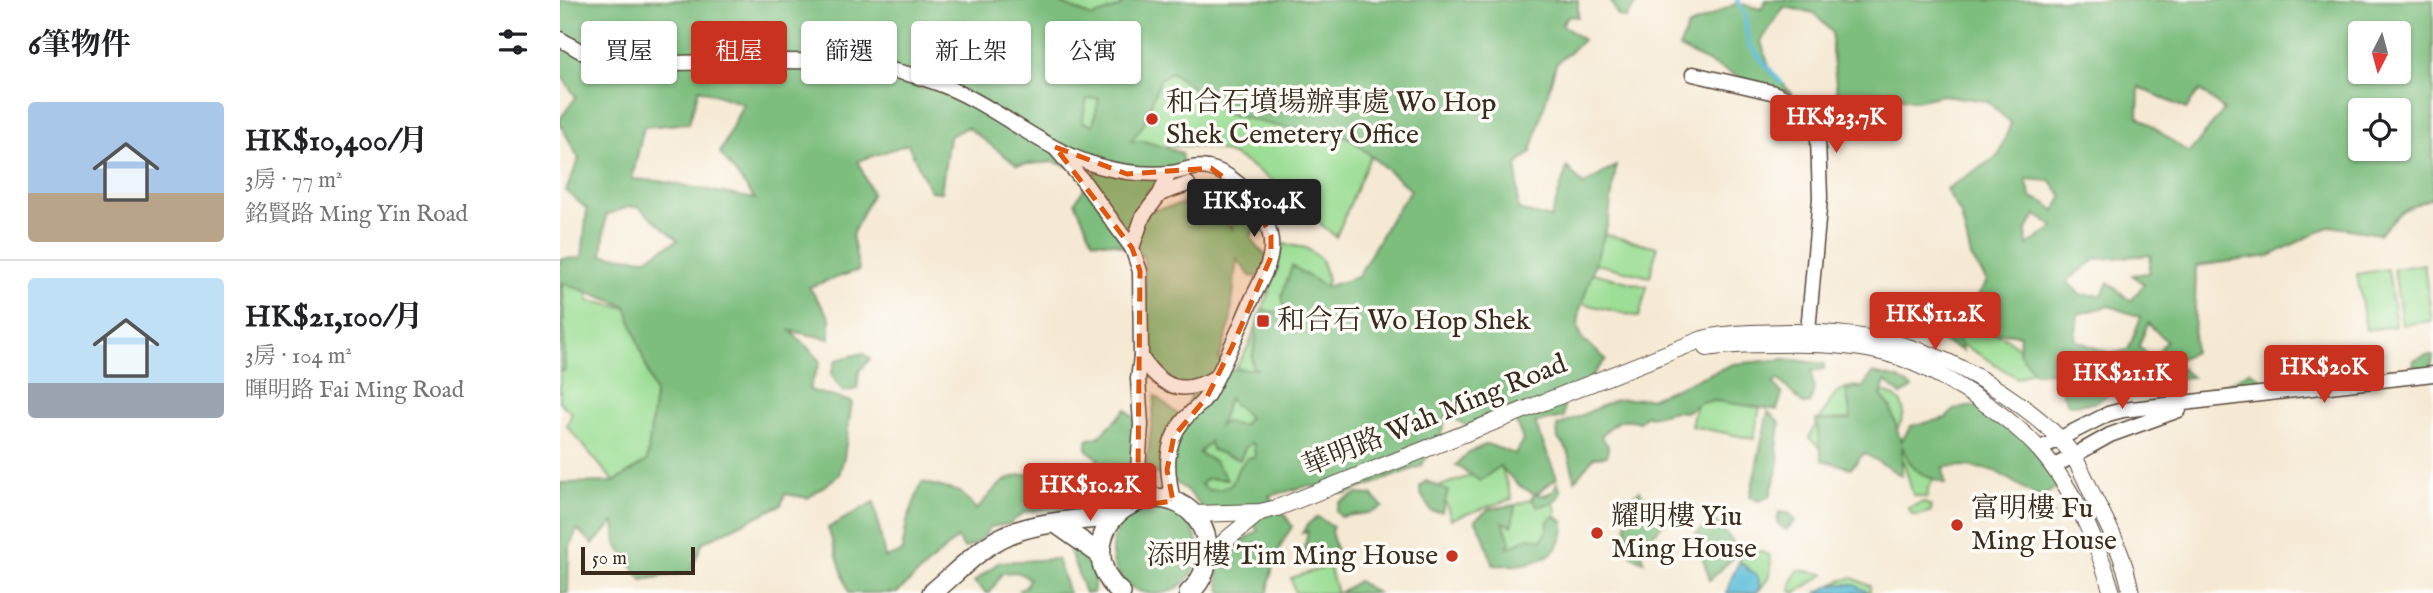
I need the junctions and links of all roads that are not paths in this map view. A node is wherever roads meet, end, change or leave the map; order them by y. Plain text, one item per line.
1 (560, 40) edge
2 (1693, 74) dead end
3 (1055, 148) junction
4 (1169, 173) junction
5 (1188, 184) dead end
6 (1160, 194) junction
7 (1132, 248) junction
8 (1808, 338) junction
9 (1141, 357) junction
10 (2433, 374) edge
11 (1216, 377) junction
12 (2211, 400) junction
13 (2059, 438) junction
14 (2039, 449) junction
15 (2072, 456) junction
16 (2053, 467) junction
17 (1174, 501) junction
18 (1119, 512) junction
19 (1260, 512) junction
20 (1193, 514) junction
21 (1057, 524) junction
22 (1101, 555) junction
23 (1205, 569) junction
24 (1115, 591) edge
25 (932, 593) edge
26 (1189, 593) edge
27 (1207, 593) edge
28 (2112, 593) edge
29 (2131, 593) edge

1 - 3 street
2 - 8 street
3 - 4 street
3 - 7 street
4 - 6 street
4 - 11 street
5 - 6 street
6 - 7 street
7 - 9 street
8 - 13 street, 華明路 Wah Ming Road
8 - 14 street, 華明路 Wah Ming Road
8 - 19 street, 華明路 Wah Ming Road
9 - 11 street
9 - 18 street
10 - 12 street
11 - 17 street
12 - 13 street
12 - 15 street
13 - 14 street
13 - 15 street, 華明路 Wah Ming Road
14 - 16 street, 華明路 Wah Ming Road
15 - 16 street
15 - 29 street, 華明路 Wah Ming Road
16 - 28 street, 華明路 Wah Ming Road
17 - 18 main road
17 - 20 main road
18 - 21 main road
18 - 22 main road
19 - 20 street, 華明路 Wah Ming Road
19 - 23 street, 華明路 Wah Ming Road
20 - 23 main road
21 - 22 main road
21 - 25 main road
22 - 24 main road
23 - 26 main road
23 - 27 street

